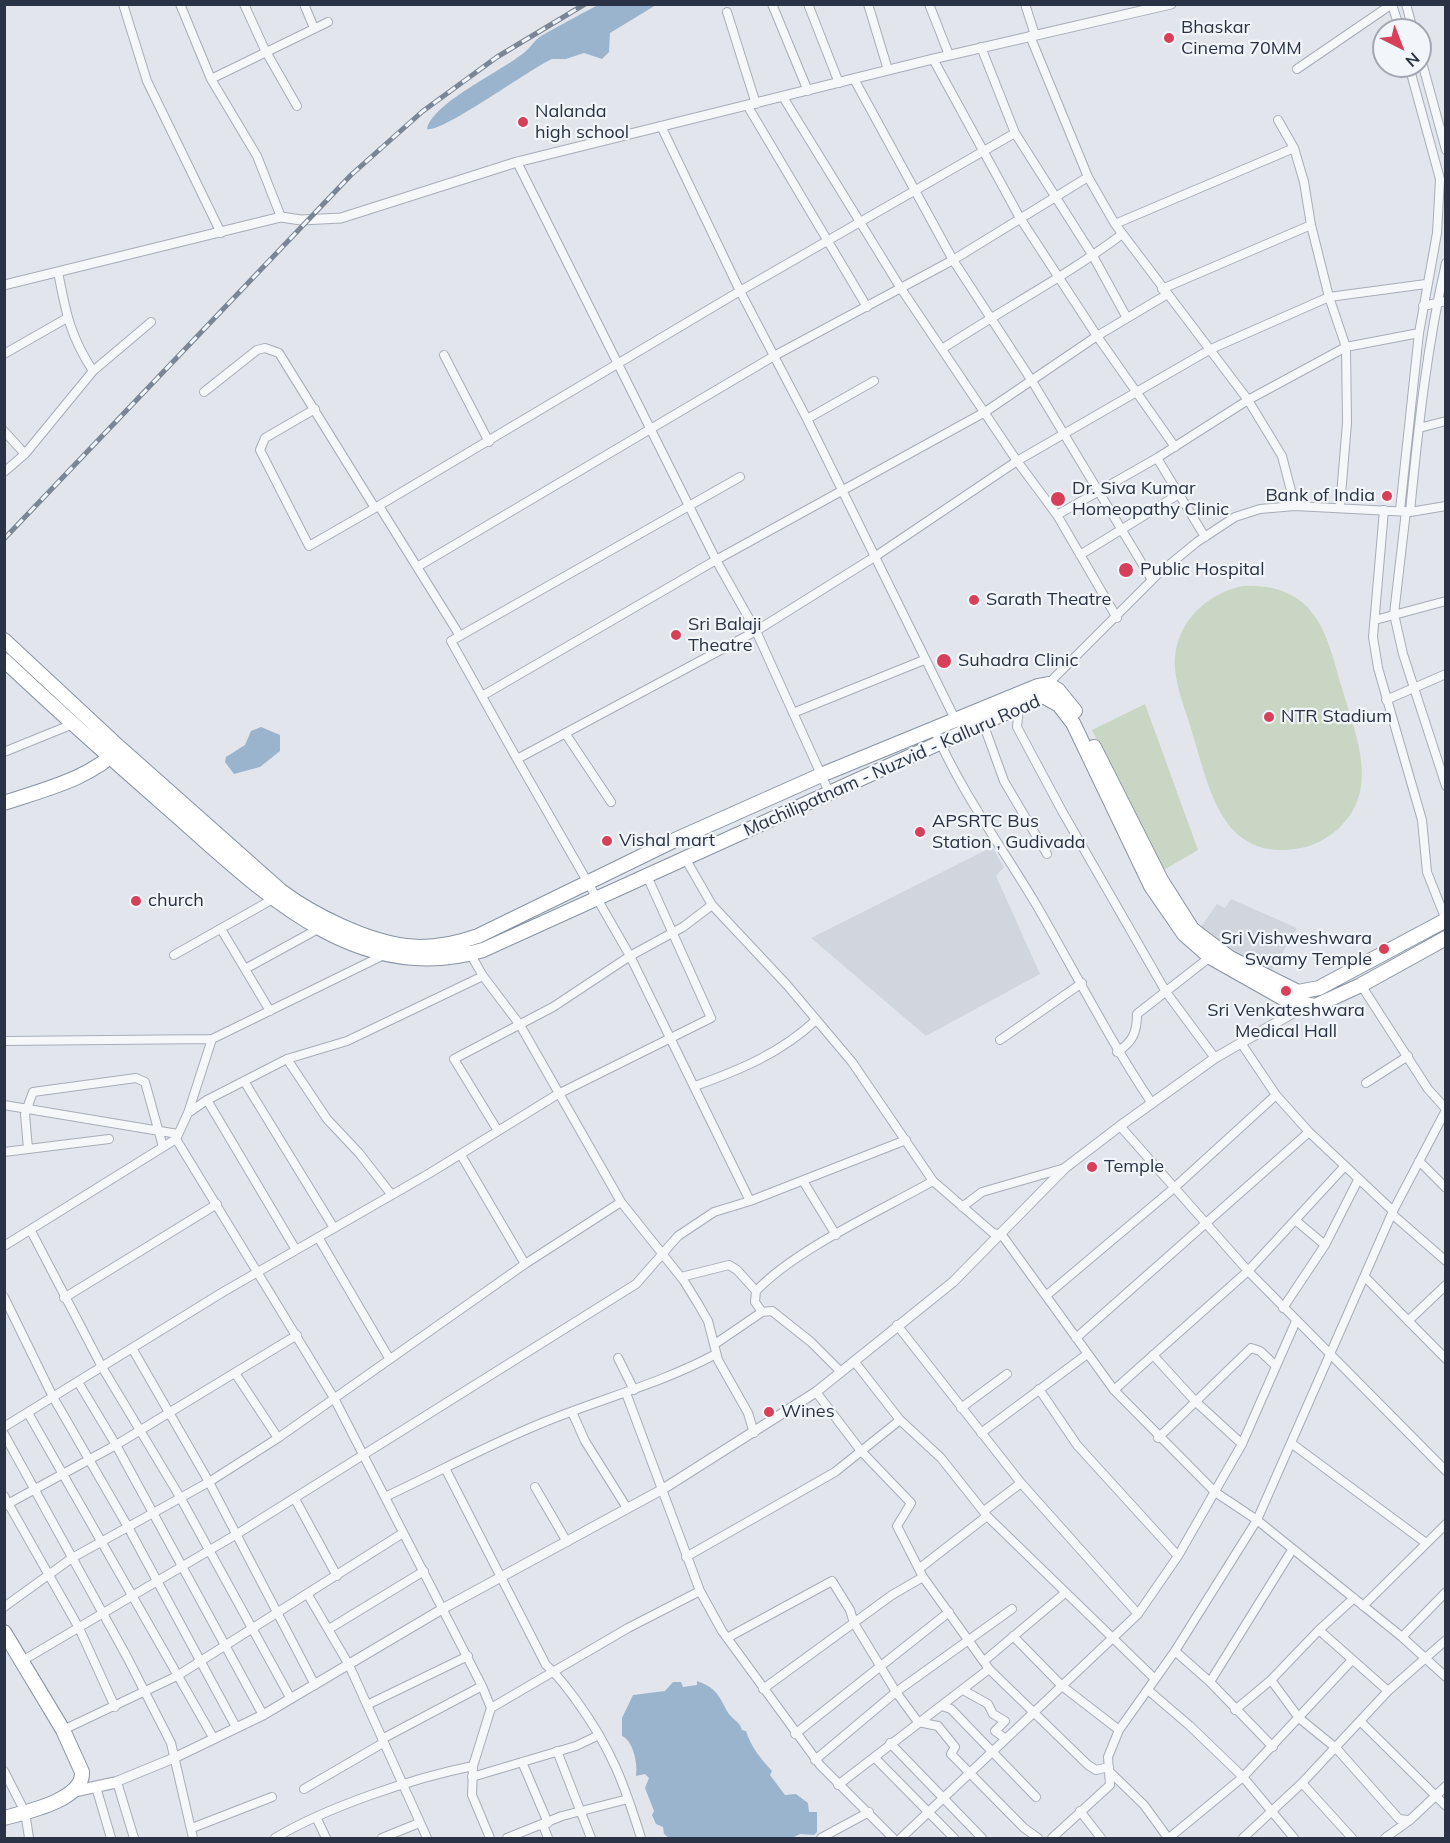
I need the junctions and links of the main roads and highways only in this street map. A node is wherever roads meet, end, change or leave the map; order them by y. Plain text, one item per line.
1 (4, 640) edge
2 (4, 660) edge
3 (1046, 690) junction
4 (937, 735) junction
5 (115, 752) junction
6 (4, 803) edge
7 (1446, 920) edge
8 (1446, 938) edge
9 (1310, 991) junction
10 (1305, 1006) junction
11 (4, 1632) edge
12 (107, 1785) road end
13 (76, 1791) junction
14 (4, 1818) edge

1 - 5 highway
2 - 5 highway
3 - 4 highway, Machilipatnam - Nuzvid - Kalluru Road
3 - 4 highway, Machilipatnam - Nuzvid - Kalluru Road
3 - 9 highway, Machilipatnam - Nuzvid - Kalluru Road
3 - 10 highway, Machilipatnam - Nuzvid - Kalluru Road
4 - 5 highway, Machilipatnam - Nuzvid - Kalluru Road
4 - 5 highway, Machilipatnam - Nuzvid - Kalluru Road
5 - 6 highway
7 - 9 highway
8 - 10 highway
9 - 10 main road
11 - 13 highway
12 - 13 main road
13 - 14 highway

